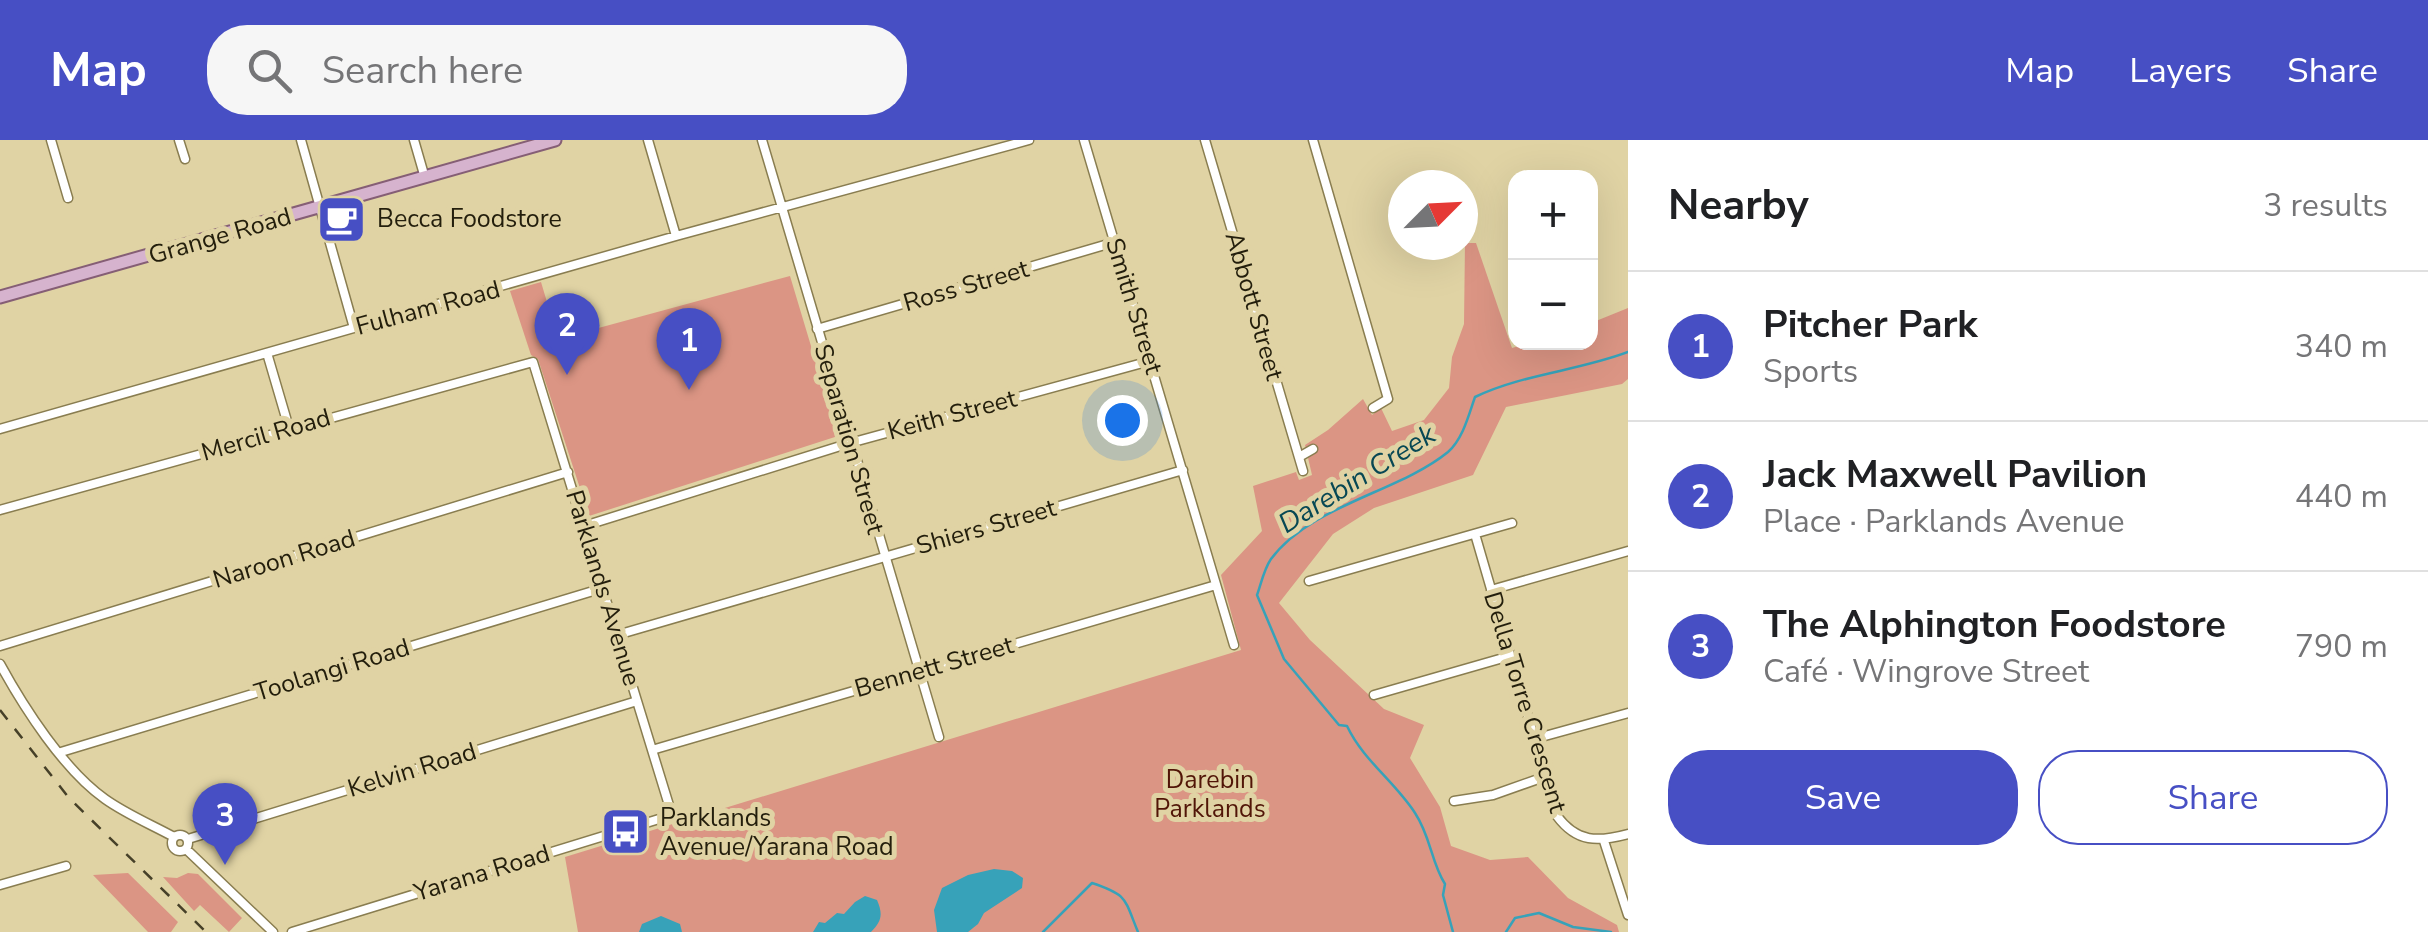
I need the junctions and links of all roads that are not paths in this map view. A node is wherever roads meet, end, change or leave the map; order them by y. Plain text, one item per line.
1 (51, 140) edge
2 (179, 140) edge
3 (301, 140) edge
4 (414, 140) edge
5 (555, 140) edge
6 (648, 140) edge
7 (762, 140) edge
8 (1029, 140) edge
9 (1084, 140) edge
10 (1205, 140) edge
11 (1312, 140) edge
12 (536, 143) edge
13 (185, 159) dead end
14 (425, 178) junction
15 (68, 198) dead end
16 (319, 207) junction
17 (782, 210) junction
18 (676, 236) junction
19 (1114, 242) junction
20 (0, 297) edge
21 (354, 328) junction
22 (817, 329) junction
23 (268, 353) junction
24 (1150, 360) junction
25 (533, 362) joint
26 (1373, 408) dead end
27 (289, 428) junction
28 (0, 429) edge
29 (850, 443) junction
30 (1313, 449) dead end
31 (1298, 457) junction
32 (1183, 470) junction
33 (1303, 471) dead end
34 (568, 472) junction
35 (0, 510) edge
36 (1512, 523) dead end
37 (584, 526) junction
38 (1475, 534) junction
39 (1628, 551) edge
40 (884, 557) junction
41 (1309, 581) dead end
42 (1216, 585) junction
43 (603, 588) junction
44 (1491, 590) junction
45 (617, 635) junction
46 (0, 646) edge
47 (1234, 646) dead end
48 (1510, 656) junction
49 (0, 664) edge
50 (918, 671) junction
51 (1374, 695) dead end
52 (637, 701) junction
53 (1628, 713) edge
54 (940, 737) dead end
55 (1534, 740) junction
56 (652, 750) junction
57 (61, 752) junction
58 (1544, 777) junction
59 (1454, 801) dead end
60 (672, 815) joint
61 (1628, 834) edge
62 (174, 837) junction
63 (1604, 841) junction
64 (187, 844) junction
65 (66, 866) dead end
66 (0, 885) edge
67 (1628, 914) edge
68 (273, 932) edge
69 (292, 932) edge

1 - 15 street
2 - 13 street
3 - 16 street
4 - 14 street
5 - 12 main road, Grange Road
6 - 18 street
7 - 17 street, Separation Street
8 - 17 street, Fulham Road
9 - 19 street, Smith Street
10 - 31 street, Abbott Street
11 - 26 street
12 - 14 main road, Grange Road
14 - 16 main road, Grange Road
16 - 20 main road, Grange Road
16 - 21 street
17 - 18 street, Fulham Road
17 - 22 street, Separation Street
18 - 21 street, Fulham Road
19 - 22 street, Ross Street
19 - 24 street, Smith Street
21 - 23 street, Fulham Road
22 - 29 street, Separation Street
23 - 27 street
23 - 28 street, Fulham Road
24 - 29 street, Keith Street
24 - 32 street, Smith Street
25 - 27 street, Mercil Road
25 - 34 street, Parklands Avenue
27 - 35 street, Mercil Road
29 - 37 street, Keith Street
29 - 40 street, Separation Street
30 - 31 street
31 - 33 street, Abbott Street
32 - 40 street, Shiers Street
32 - 42 street, Smith Street
34 - 37 street, Parklands Avenue
34 - 46 street, Naroon Road
36 - 38 street
37 - 43 street, Parklands Avenue
38 - 41 street
38 - 44 street, Della Torre Crescent
39 - 44 street
40 - 45 street, Shiers Street
40 - 50 street, Separation Street
42 - 47 street, Smith Street
42 - 50 street, Bennett Street
43 - 45 street, Parklands Avenue
43 - 57 street, Toolangi Road
44 - 48 street, Della Torre Crescent
45 - 52 street, Parklands Avenue
48 - 51 street
48 - 55 street, Della Torre Crescent
49 - 57 street
50 - 54 street, Separation Street
50 - 56 street, Bennett Street
52 - 56 street, Parklands Avenue
52 - 64 street, Kelvin Road
53 - 55 street
55 - 58 street, Della Torre Crescent
56 - 60 street, Parklands Avenue
57 - 62 street
58 - 59 street
58 - 63 street, Della Torre Crescent
60 - 69 street, Yarana Road
61 - 63 street
62 - 64 street
62 - 64 street
63 - 67 street
64 - 68 street
65 - 66 street

